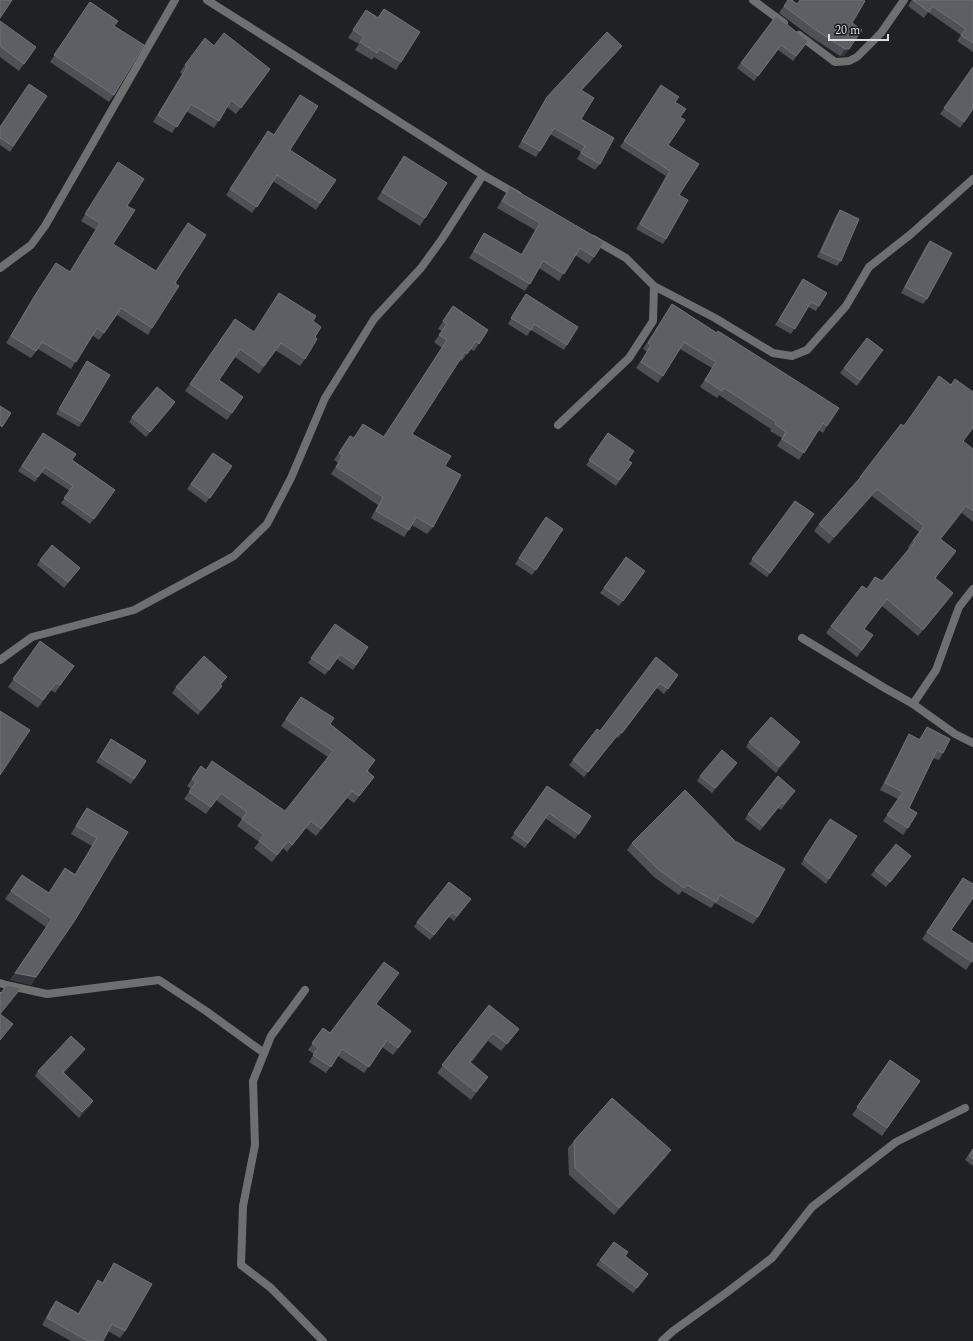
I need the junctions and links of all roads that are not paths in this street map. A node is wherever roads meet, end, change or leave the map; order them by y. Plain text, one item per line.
1 (175, 0) edge
2 (207, 0) edge
3 (753, 0) edge
4 (904, 0) edge
5 (483, 175) junction
6 (973, 179) edge
7 (524, 199) edge
8 (585, 234) edge
9 (0, 268) edge
10 (654, 286) junction
11 (558, 425) dead end
12 (973, 589) edge
13 (802, 638) dead end
14 (0, 660) edge
15 (913, 704) junction
16 (973, 743) edge
17 (0, 982) edge
18 (305, 990) dead end
19 (264, 1053) junction
20 (964, 1108) dead end
21 (323, 1341) edge
22 (662, 1341) edge

1 - 9 street
2 - 5 street
3 - 4 street
5 - 7 street
5 - 14 street
6 - 10 street
8 - 10 street
10 - 11 street
12 - 15 street
13 - 15 street
15 - 16 street
17 - 19 street
18 - 19 street
19 - 21 street
20 - 22 street

